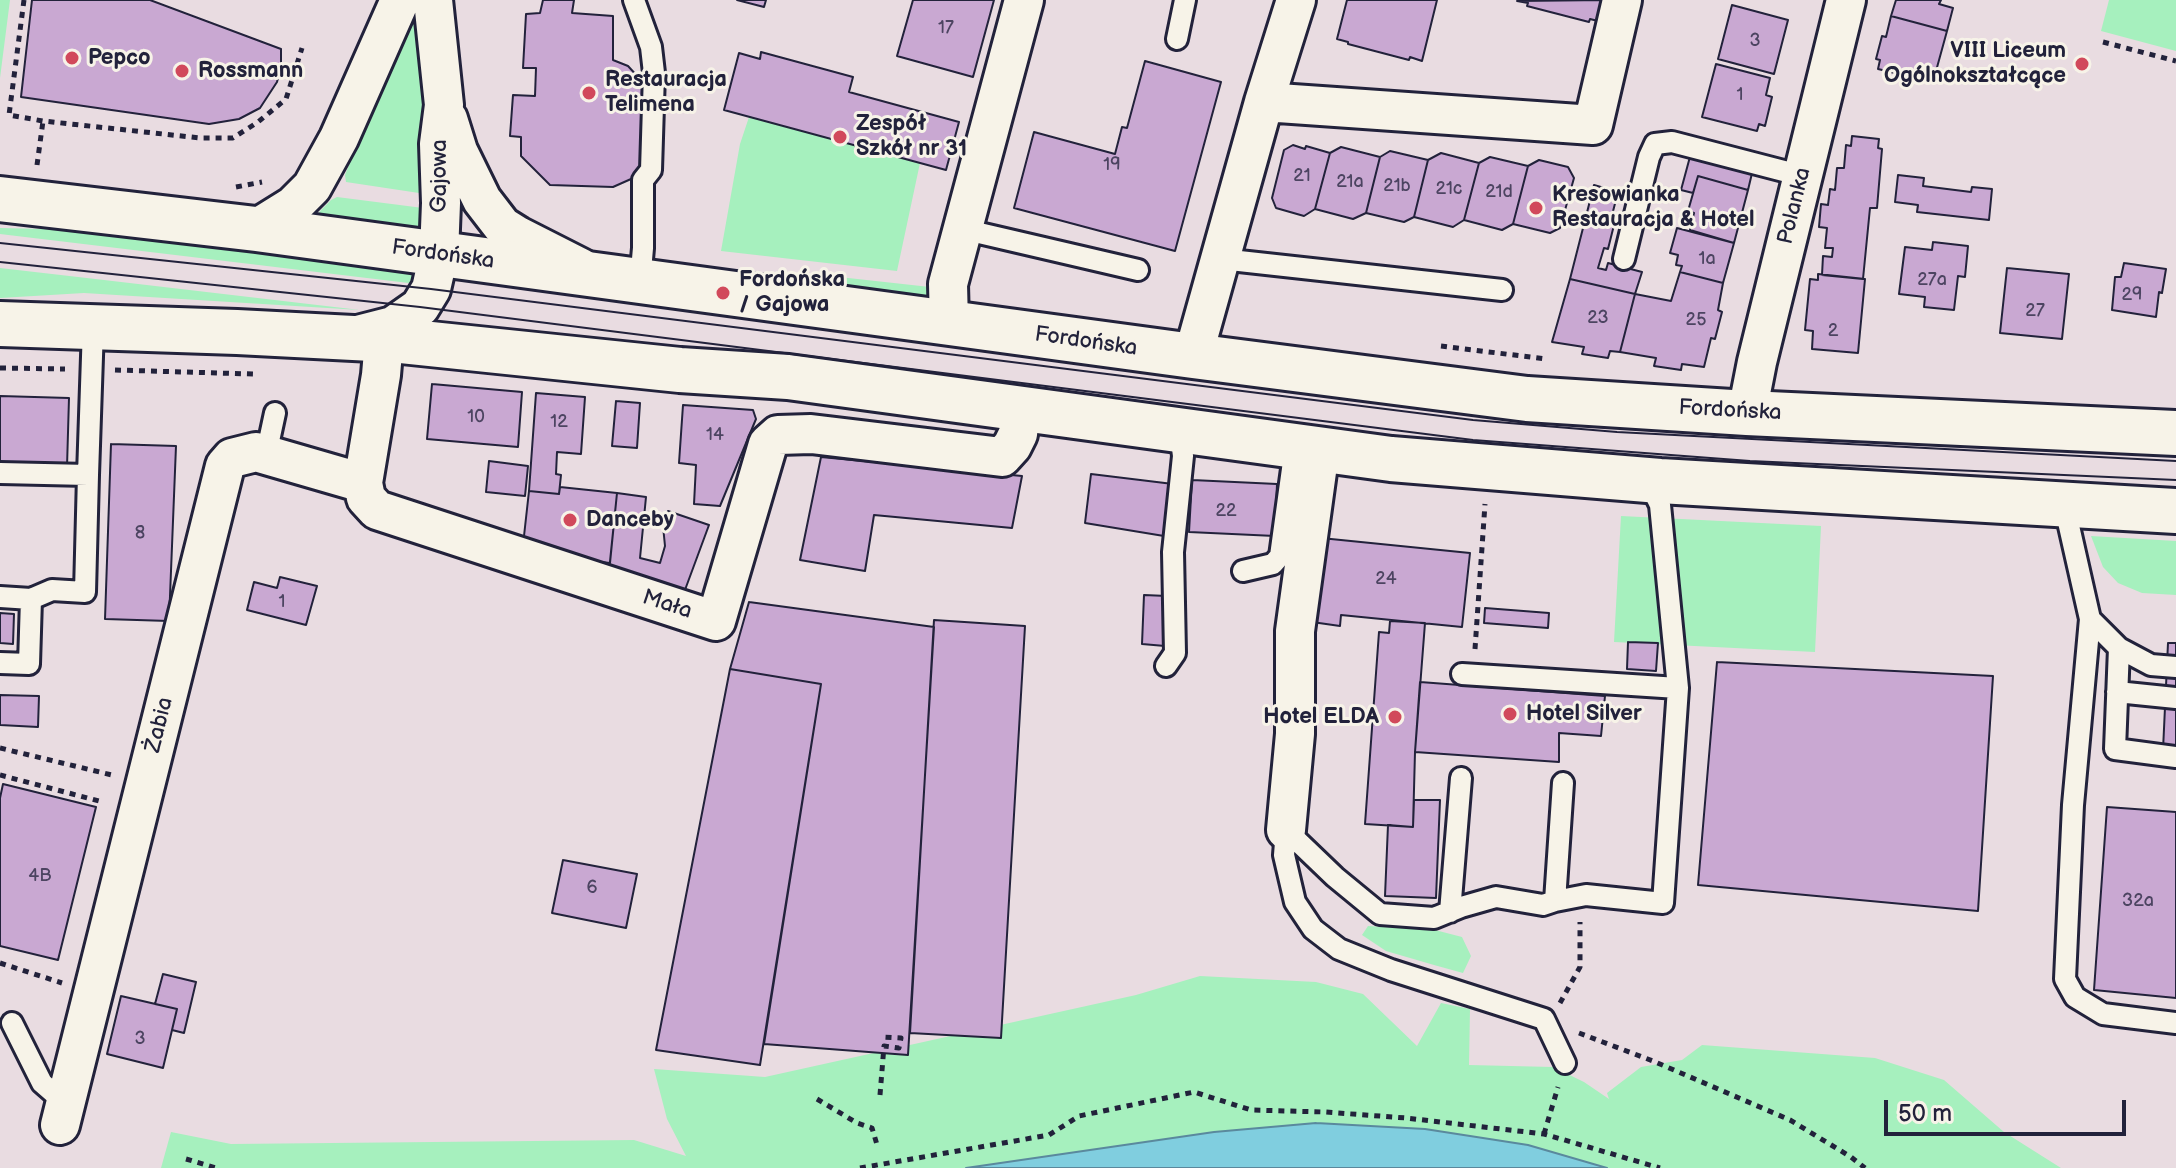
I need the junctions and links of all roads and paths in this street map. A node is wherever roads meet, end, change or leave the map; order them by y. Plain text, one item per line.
1 (24, 0) edge
2 (400, 0) edge
3 (433, 0) edge
4 (634, 0) edge
5 (1024, 0) edge
6 (1185, 0) edge
7 (1296, 0) edge
8 (1622, 0) edge
9 (1846, 0) edge
10 (1177, 39) dead end
11 (2103, 42) dead end
12 (302, 48) dead end
13 (2176, 61) edge
14 (1264, 102) junction
15 (444, 105) junction
16 (43, 121) junction
17 (37, 165) dead end
18 (1803, 176) junction
19 (0, 199) edge
20 (256, 229) junction
21 (962, 229) junction
22 (439, 254) junction
23 (1221, 259) junction
24 (1624, 259) dead end
25 (1138, 270) dead end
26 (629, 280) junction
27 (1502, 290) dead end
28 (0, 324) edge
29 (949, 324) junction
30 (93, 327) junction
31 (366, 339) junction
32 (1435, 346) dead end
33 (1193, 356) junction
34 (1559, 360) dead end
35 (1021, 409) junction
36 (275, 413) dead end
37 (1747, 413) junction
38 (1180, 431) junction
39 (2176, 433) edge
40 (1307, 448) junction
41 (266, 455) junction
42 (0, 473) edge
43 (88, 475) junction
44 (1648, 480) junction
45 (363, 483) junction
46 (1486, 492) dead end
47 (2064, 504) junction
48 (2176, 511) edge
49 (1243, 571) dead end
50 (0, 597) edge
51 (31, 599) junction
52 (2090, 619) junction
53 (2119, 648) junction
54 (0, 663) edge
55 (1166, 666) dead end
56 (2176, 667) edge
57 (1467, 674) joint
58 (1678, 688) junction
59 (2117, 692) junction
60 (2176, 698) edge
61 (0, 748) edge
62 (2176, 757) edge
63 (0, 775) edge
64 (113, 776) dead end
65 (1461, 778) dead end
66 (1563, 783) dead end
67 (99, 801) dead end
68 (1286, 830) junction
69 (1555, 901) junction
70 (1450, 912) junction
71 (0, 963) edge
72 (74, 987) dead end
73 (1544, 1019) junction
74 (12, 1023) dead end
75 (2176, 1023) edge
76 (883, 1037) dead end
77 (1565, 1063) joint
78 (880, 1095) dead end
79 (817, 1099) dead end
80 (63, 1114) joint
81 (1544, 1134) junction
82 (878, 1148) dead end
83 (186, 1159) dead end
84 (216, 1168) edge
85 (860, 1168) edge
86 (1660, 1168) edge
87 (1865, 1168) edge

1 - 16 path
2 - 20 street
3 - 15 street, Gajowa
4 - 26 lane
5 - 21 street
6 - 10 lane
7 - 14 street
8 - 14 street
9 - 18 street, Polanka
11 - 13 path
12 - 16 path
14 - 23 street
15 - 22 street, Gajowa
15 - 26 street, Gajowa
16 - 17 path
18 - 24 lane
18 - 37 street, Polanka
19 - 20 main road, Fordońska
20 - 22 main road, Fordońska
21 - 25 lane
21 - 29 street
22 - 26 main road, Fordońska
22 - 31 street, Gajowa
23 - 27 lane
23 - 33 street
26 - 29 main road, Fordońska
28 - 30 main road
29 - 33 main road, Fordońska
30 - 31 main road
30 - 43 lane
31 - 35 main road
31 - 45 street
32 - 34 path
33 - 37 main road, Fordońska
35 - 38 main road
35 - 45 street, Mała
36 - 41 lane
37 - 39 main road, Fordońska
38 - 40 main road
38 - 55 lane
40 - 44 main road
40 - 49 lane
40 - 68 street
41 - 45 street, Żabia
41 - 80 street, Żabia
42 - 43 lane
43 - 51 lane
44 - 47 main road
44 - 58 lane
46 - 57 path
47 - 48 main road
47 - 52 lane
50 - 51 lane
51 - 54 lane
52 - 53 lane
52 - 75 lane
53 - 56 lane
53 - 59 lane
57 - 58 lane
58 - 69 lane
59 - 60 lane
59 - 62 lane
61 - 64 path
63 - 67 path
65 - 70 lane
66 - 69 lane
68 - 70 lane
68 - 73 lane
69 - 70 lane
69 - 73 path
71 - 72 path
73 - 77 lane
73 - 87 path
74 - 80 lane
76 - 78 path
77 - 81 path
79 - 82 path
81 - 85 path
81 - 86 path
83 - 84 path

